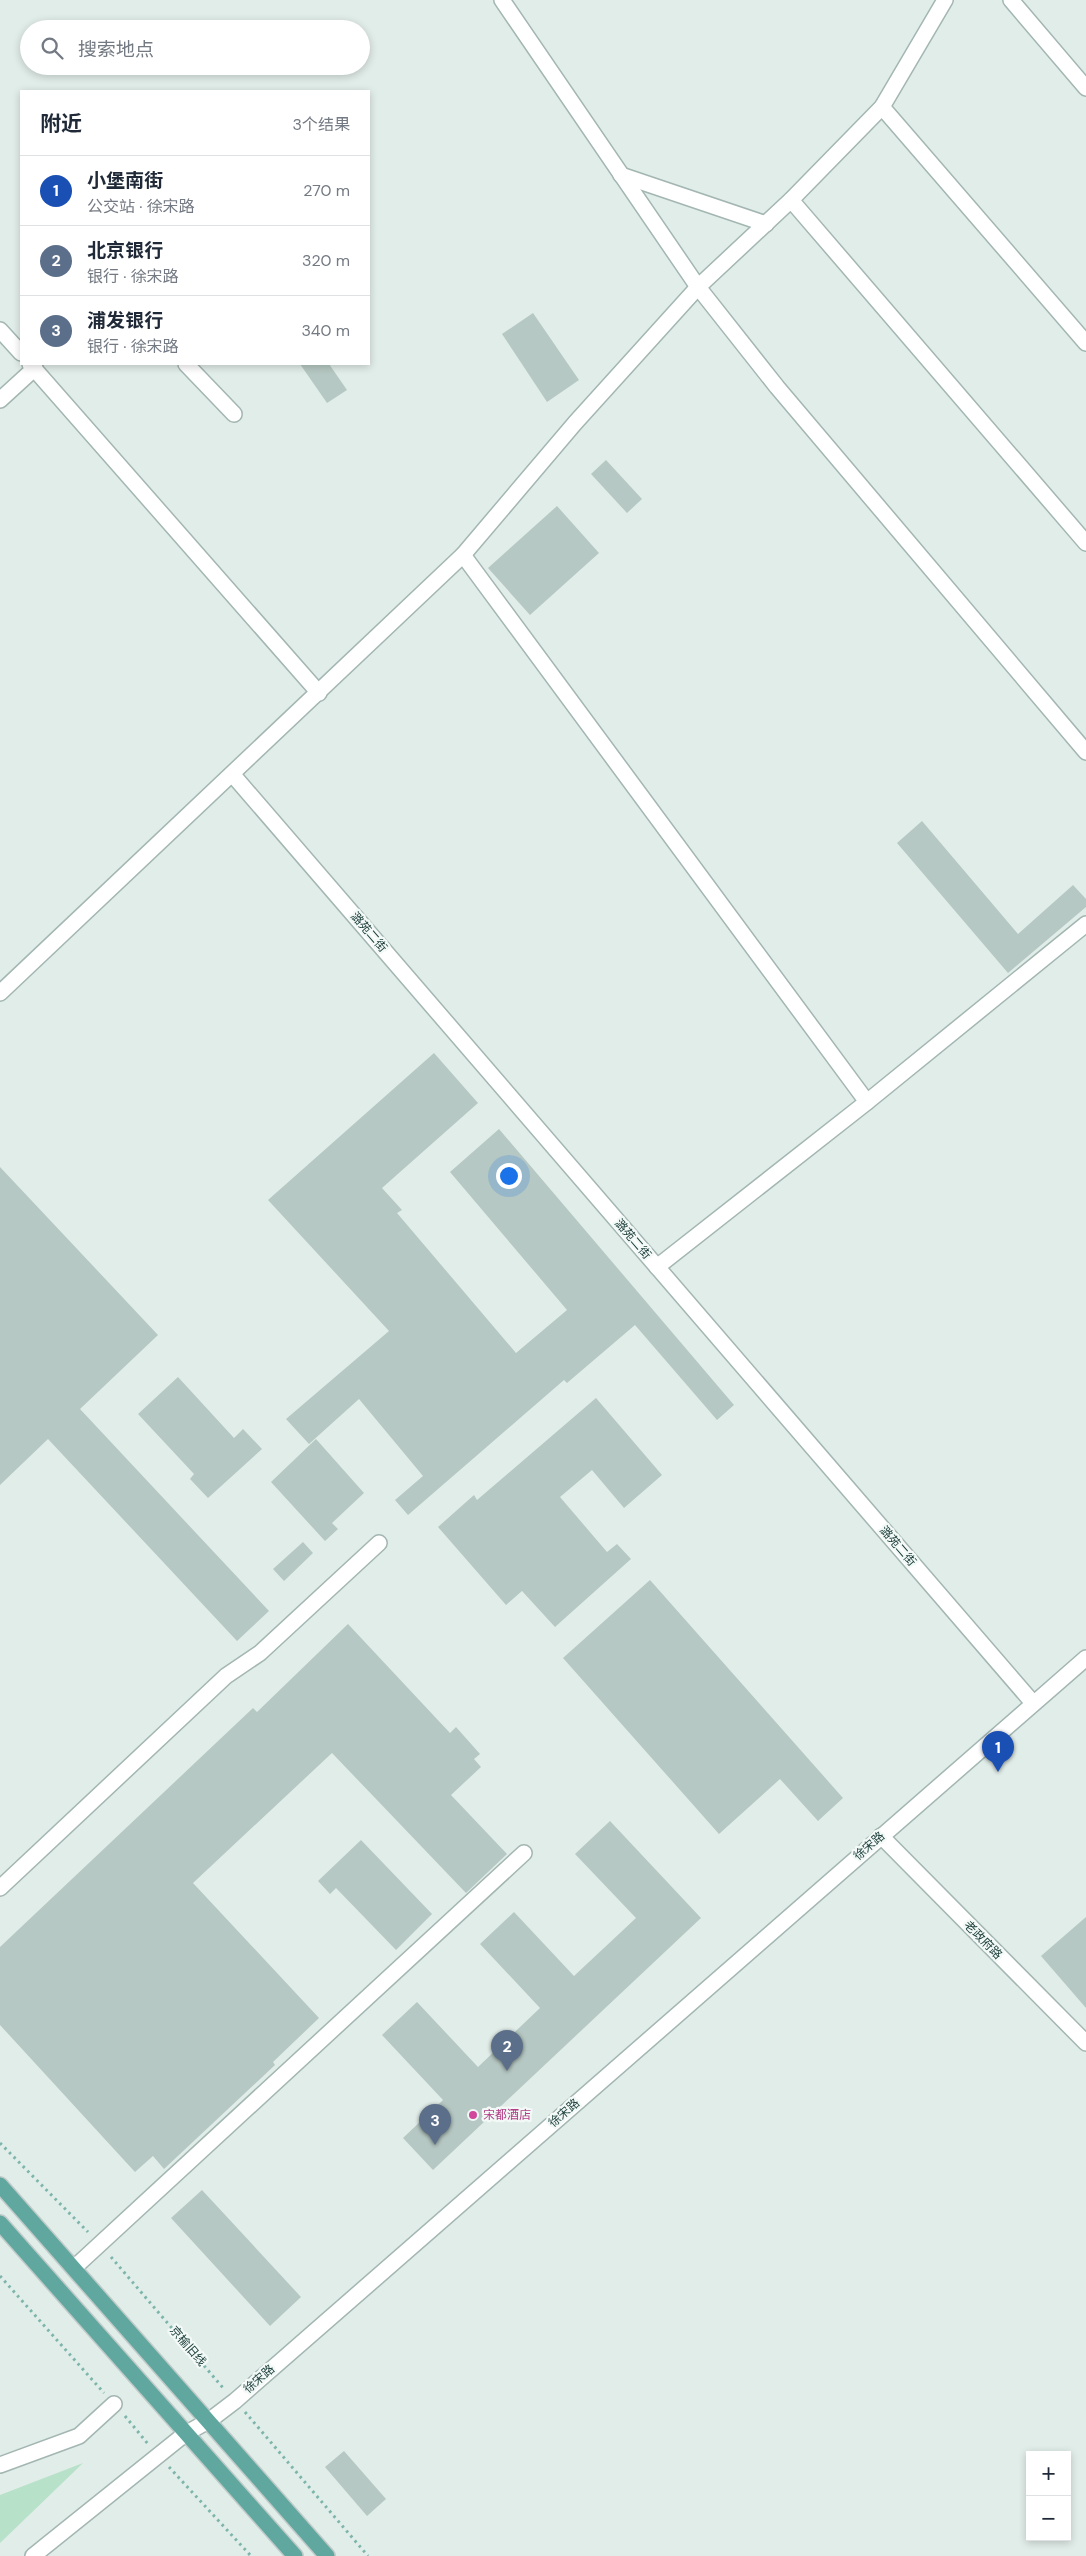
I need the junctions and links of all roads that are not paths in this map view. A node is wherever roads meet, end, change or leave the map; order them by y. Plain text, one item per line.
1 (502, 0) edge
2 (945, 0) edge
3 (1012, 0) edge
4 (1086, 88) edge
5 (882, 107) junction
6 (621, 175) junction
7 (791, 200) junction
8 (766, 224) junction
9 (698, 287) junction
10 (0, 330) edge
11 (1086, 343) edge
12 (19, 345) edge
13 (187, 365) edge
14 (32, 366) edge
15 (0, 400) edge
16 (234, 414) dead end
17 (1086, 544) edge
18 (463, 555) junction
19 (319, 693) junction
20 (1086, 752) edge
21 (233, 775) junction
22 (1086, 924) edge
23 (0, 993) edge
24 (866, 1102) junction
25 (657, 1267) junction
26 (379, 1543) dead end
27 (1086, 1658) edge
28 (1033, 1704) junction
29 (881, 1836) junction
30 (524, 1853) dead end
31 (0, 1888) edge
32 (1086, 2044) edge
33 (0, 2185) edge
34 (0, 2223) edge
35 (75, 2267) junction
36 (114, 2404) dead end
37 (210, 2420) junction
38 (185, 2434) junction
39 (0, 2465) edge
40 (33, 2556) edge
41 (295, 2556) edge
42 (327, 2556) edge

1 - 6 street
2 - 5 street
3 - 4 street
5 - 7 street
5 - 11 street
6 - 8 street
6 - 9 street
7 - 8 street
7 - 17 street
8 - 9 street
9 - 18 street
9 - 20 street
10 - 12 street
13 - 16 street
14 - 15 street
14 - 19 street
18 - 19 street
18 - 24 street
19 - 21 street
21 - 23 street
21 - 25 street, 潞苑二街
22 - 24 street
24 - 25 street
25 - 28 street, 潞苑二街
26 - 31 street
27 - 28 street, 徐宋路
28 - 29 street, 徐宋路
29 - 32 street, 老政府路
29 - 37 street, 徐宋路
30 - 35 street
33 - 35 main road
34 - 38 main road
35 - 37 main road
36 - 39 street
37 - 38 street, 徐宋路
37 - 42 main road
38 - 40 street, 徐宋路
38 - 41 main road

